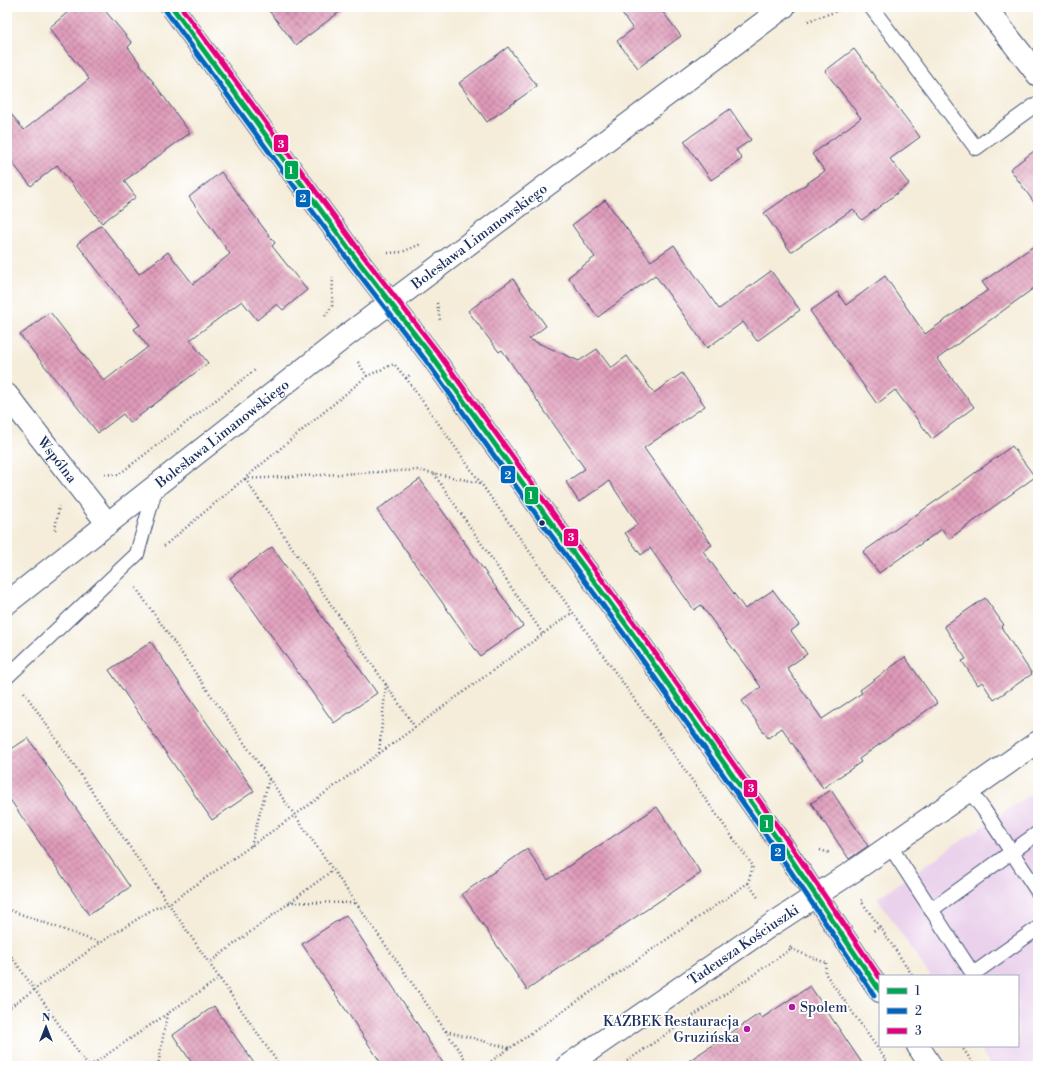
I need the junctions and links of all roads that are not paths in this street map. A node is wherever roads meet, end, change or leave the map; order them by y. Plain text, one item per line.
1 (172, 7) edge
2 (784, 7) edge
3 (871, 7) edge
4 (985, 7) edge
5 (1038, 75) edge
6 (1038, 103) edge
7 (390, 304) junction
8 (7, 395) edge
9 (156, 486) junction
10 (108, 524) junction
11 (7, 603) edge
12 (7, 678) edge
13 (1038, 742) edge
14 (969, 790) junction
15 (1038, 833) edge
16 (890, 846) junction
17 (1012, 852) junction
18 (1038, 892) edge
19 (816, 895) junction
20 (932, 910) junction
21 (1038, 928) edge
22 (879, 990) edge
23 (919, 1047) edge
24 (567, 1066) edge
25 (931, 1066) edge

1 - 7 street
2 - 7 street, Bolesława Limanowskiego
3 - 6 lane
4 - 5 street
7 - 9 street, Bolesława Limanowskiego
7 - 19 street
8 - 10 street, Wspólna
9 - 10 street, Bolesława Limanowskiego
9 - 12 lane
10 - 11 street, Bolesława Limanowskiego
13 - 14 street, Tadeusza Kościuszki
14 - 16 street, Tadeusza Kościuszki
14 - 17 lane
15 - 17 lane
16 - 19 street, Tadeusza Kościuszki
16 - 20 lane
17 - 18 lane
17 - 20 lane
19 - 22 street
19 - 24 street, Tadeusza Kościuszki
20 - 21 lane
23 - 25 street

